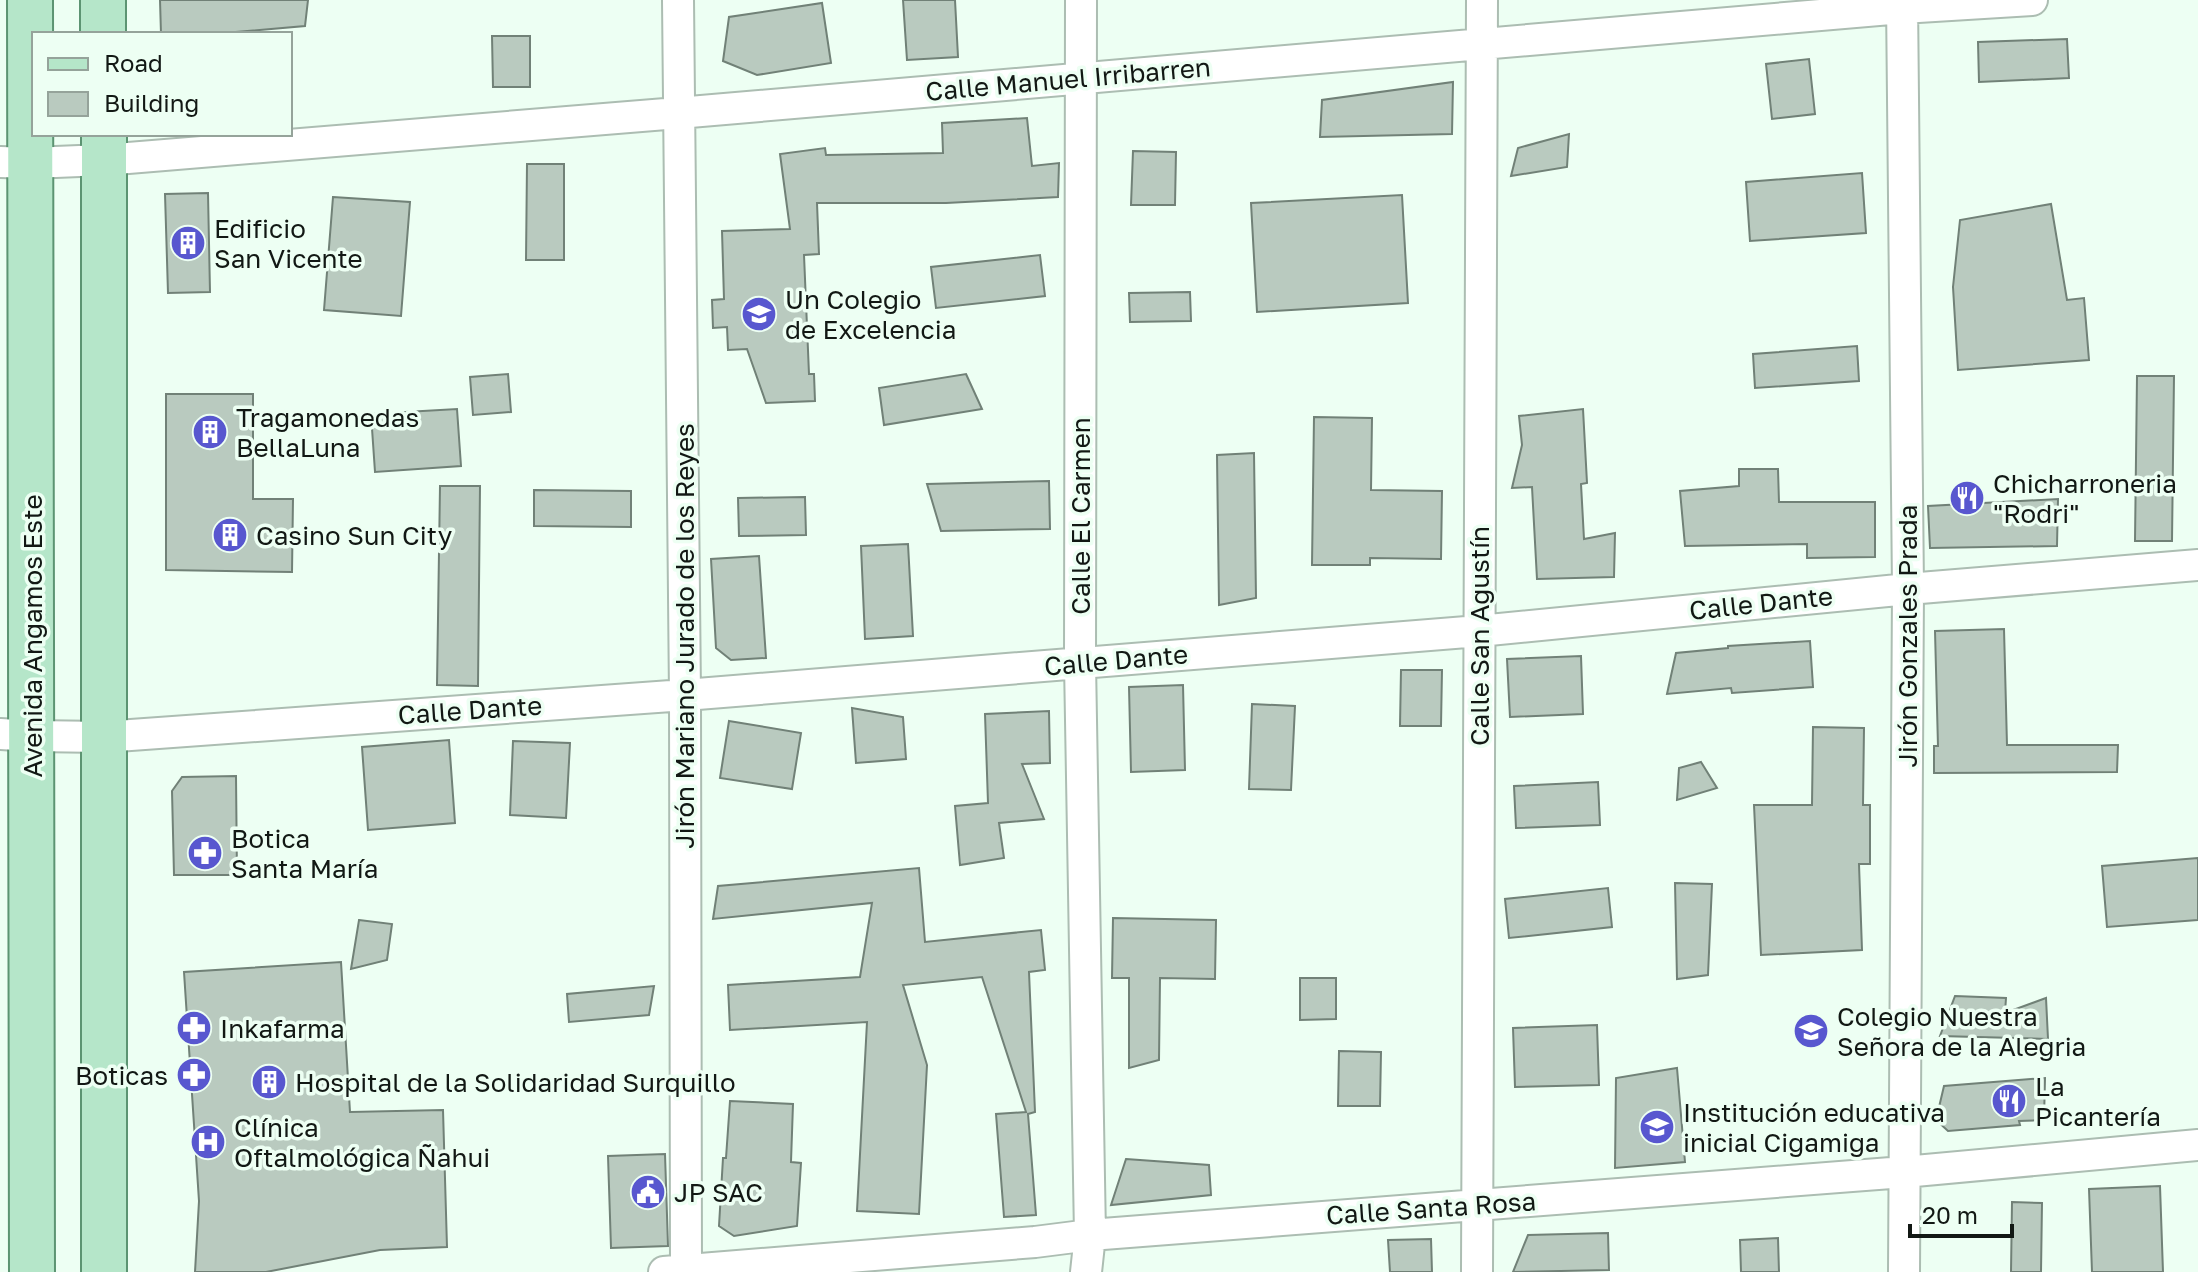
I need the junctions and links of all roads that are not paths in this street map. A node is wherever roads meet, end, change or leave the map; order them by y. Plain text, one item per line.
1 (30, 0) edge
2 (103, 0) edge
3 (678, 0) edge
4 (1081, 0) edge
5 (1482, 0) edge
6 (2032, 0) edge
7 (1902, 4) edge
8 (103, 32) edge
9 (1482, 43) junction
10 (1081, 78) junction
11 (678, 113) junction
12 (290, 136) edge
13 (292, 136) edge
14 (104, 147) edge
15 (16, 162) edge
16 (2198, 565) edge
17 (1908, 589) junction
18 (1479, 631) junction
19 (1080, 663) junction
20 (685, 695) junction
21 (16, 735) edge
22 (103, 737) junction
23 (2198, 1145) edge
24 (1904, 1172) junction
25 (1477, 1204) junction
26 (1090, 1235) junction
27 (679, 1271) edge
28 (32, 1272) edge
29 (104, 1272) edge
30 (1086, 1272) edge
31 (1477, 1272) edge
32 (1904, 1272) edge

1 - 15 main road, Avenida Angamos Este
2 - 8 main road
3 - 11 street, Jirón Mariano Jurado de los Reyes
4 - 10 street, Calle El Carmen
5 - 9 street, Calle San Agustín
6 - 7 street, Calle Manuel Irribarren
7 - 9 street, Calle Manuel Irribarren
7 - 17 street, Jirón Gonzales Prada
9 - 10 street, Calle Manuel Irribarren
9 - 18 street, Calle San Agustín
10 - 11 street, Calle Manuel Irribarren
10 - 19 street, Calle El Carmen
11 - 13 street, Calle Manuel Irribarren
11 - 20 street, Jirón Mariano Jurado de los Reyes
12 - 14 street, Calle Manuel Irribarren
14 - 15 street, Calle Manuel Irribarren
14 - 22 main road
15 - 21 main road, Avenida Angamos Este
16 - 17 street, Calle Dante
17 - 18 street, Calle Dante
17 - 24 street, Jirón Gonzales Prada
18 - 19 street, Calle Dante
18 - 25 street, Calle San Agustín
19 - 20 street, Calle Dante
19 - 26 street, Calle El Carmen
20 - 22 street, Calle Dante
20 - 27 street, Jirón Mariano Jurado de los Reyes
21 - 22 street, Calle Dante
21 - 28 main road, Avenida Angamos Este
22 - 29 main road
23 - 24 street, Calle Santa Rosa
24 - 25 street, Calle Santa Rosa
24 - 32 street, Jirón Gonzales Prada
25 - 26 street, Calle Santa Rosa
25 - 31 street, Calle San Agustín
26 - 27 street, Calle Santa Rosa
26 - 30 street, Calle El Carmen

